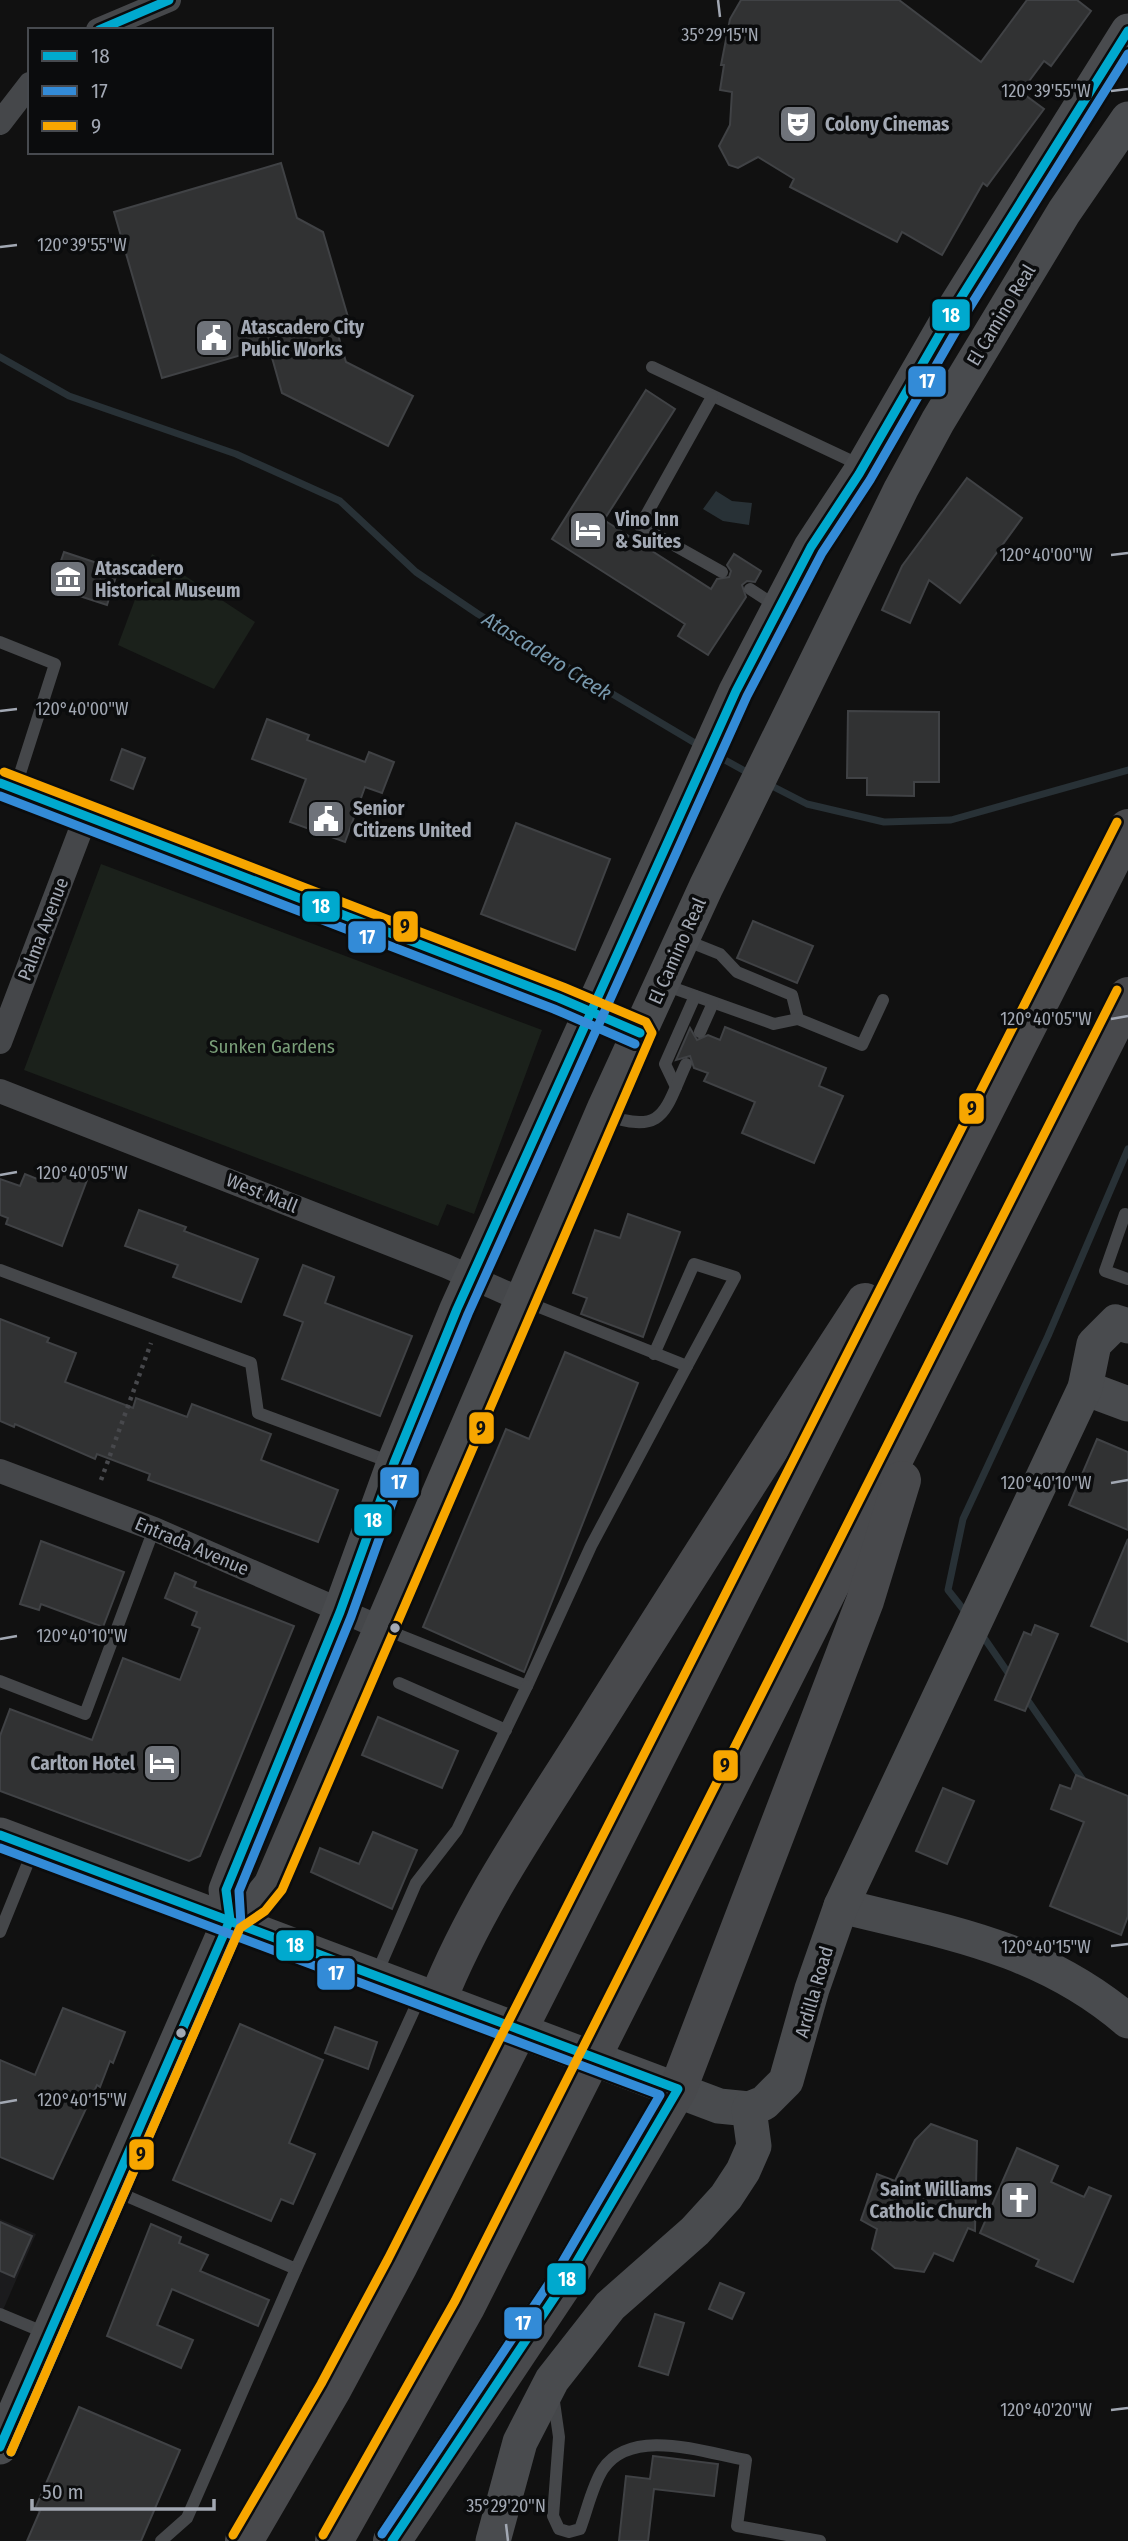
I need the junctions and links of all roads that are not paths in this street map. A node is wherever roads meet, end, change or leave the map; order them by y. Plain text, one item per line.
1 (169, 0) edge
2 (102, 28) edge
3 (1128, 31) edge
4 (28, 87) edge
5 (1128, 119) edge
6 (0, 123) edge
7 (652, 368) dead end
8 (712, 397) junction
9 (863, 467) junction
10 (722, 572) dead end
11 (750, 589) dead end
12 (779, 608) junction
13 (0, 642) edge
14 (7, 786) edge
15 (86, 816) junction
16 (1128, 828) edge
17 (682, 939) junction
18 (662, 984) junction
19 (695, 996) junction
20 (1128, 996) edge
21 (883, 1000) dead end
22 (713, 1003) junction
23 (591, 1011) junction
24 (798, 1019) junction
25 (700, 1032) dead end
26 (640, 1033) junction
27 (0, 1042) edge
28 (686, 1064) dead end
29 (676, 1087) junction
30 (0, 1091) edge
31 (602, 1114) junction
32 (974, 1133) junction
33 (1128, 1214) edge
34 (0, 1270) edge
35 (471, 1278) junction
36 (1128, 1279) edge
37 (522, 1300) junction
38 (1128, 1326) edge
39 (654, 1354) junction
40 (687, 1366) junction
41 (932, 1383) junction
42 (1085, 1388) junction
43 (1128, 1404) edge
44 (394, 1463) junction
45 (0, 1471) edge
46 (154, 1529) junction
47 (340, 1612) junction
48 (381, 1628) junction
49 (0, 1681) edge
50 (399, 1683) dead end
51 (527, 1686) junction
52 (506, 1730) junction
53 (0, 1835) edge
54 (34, 1847) junction
55 (841, 1906) junction
56 (230, 1920) junction
57 (0, 1932) edge
58 (376, 1976) junction
59 (430, 1995) junction
60 (1128, 2021) edge
61 (678, 2089) junction
62 (749, 2109) junction
63 (111, 2189) junction
64 (296, 2269) junction
65 (0, 2314) edge
66 (48, 2334) junction
67 (550, 2384) junction
68 (0, 2447) edge
69 (161, 2541) edge
70 (244, 2541) edge
71 (334, 2541) edge
72 (391, 2541) edge
73 (493, 2541) edge
74 (820, 2541) edge

1 - 2 street
3 - 9 main road
4 - 6 street
5 - 17 main road, El Camino Real
7 - 8 lane
8 - 9 lane
8 - 10 lane
9 - 12 main road
11 - 12 lane
12 - 23 main road
13 - 14 lane
14 - 15 street
15 - 23 street
15 - 27 street, Palma Avenue
16 - 32 highway
17 - 18 main road, El Camino Real
17 - 24 lane
18 - 19 lane
18 - 26 main road, El Camino Real
19 - 22 lane
19 - 29 lane
20 - 41 highway
21 - 24 lane
22 - 24 lane
22 - 25 lane
23 - 26 street
23 - 35 main road
26 - 31 main road, El Camino Real
28 - 29 lane
29 - 31 lane
30 - 35 street, West Mall
31 - 37 main road, El Camino Real
32 - 59 highway
32 - 70 highway
33 - 36 lane
34 - 44 lane
35 - 37 street, West Mall
35 - 44 main road
37 - 39 lane
37 - 48 main road, El Camino Real
38 - 42 main road, Ardilla Road
39 - 40 lane
39 - 40 lane
40 - 51 lane
41 - 61 highway
41 - 71 highway
42 - 43 main road
42 - 55 main road, Ardilla Road
44 - 47 main road
45 - 46 street, Entrada Avenue
46 - 47 street, Entrada Avenue
46 - 49 lane
47 - 48 street, Entrada Avenue
47 - 56 main road
48 - 51 lane
48 - 56 main road, El Camino Real
50 - 52 lane
51 - 52 lane
52 - 58 lane
53 - 54 main road
54 - 56 main road
54 - 57 lane
55 - 60 main road
55 - 62 main road, Ardilla Road
56 - 58 main road
56 - 63 main road
58 - 59 main road
59 - 61 main road
59 - 64 lane
61 - 62 main road
61 - 72 highway
62 - 67 main road
63 - 64 lane
63 - 66 main road
64 - 69 lane
65 - 66 lane
66 - 68 main road
67 - 73 main road
67 - 74 lane

